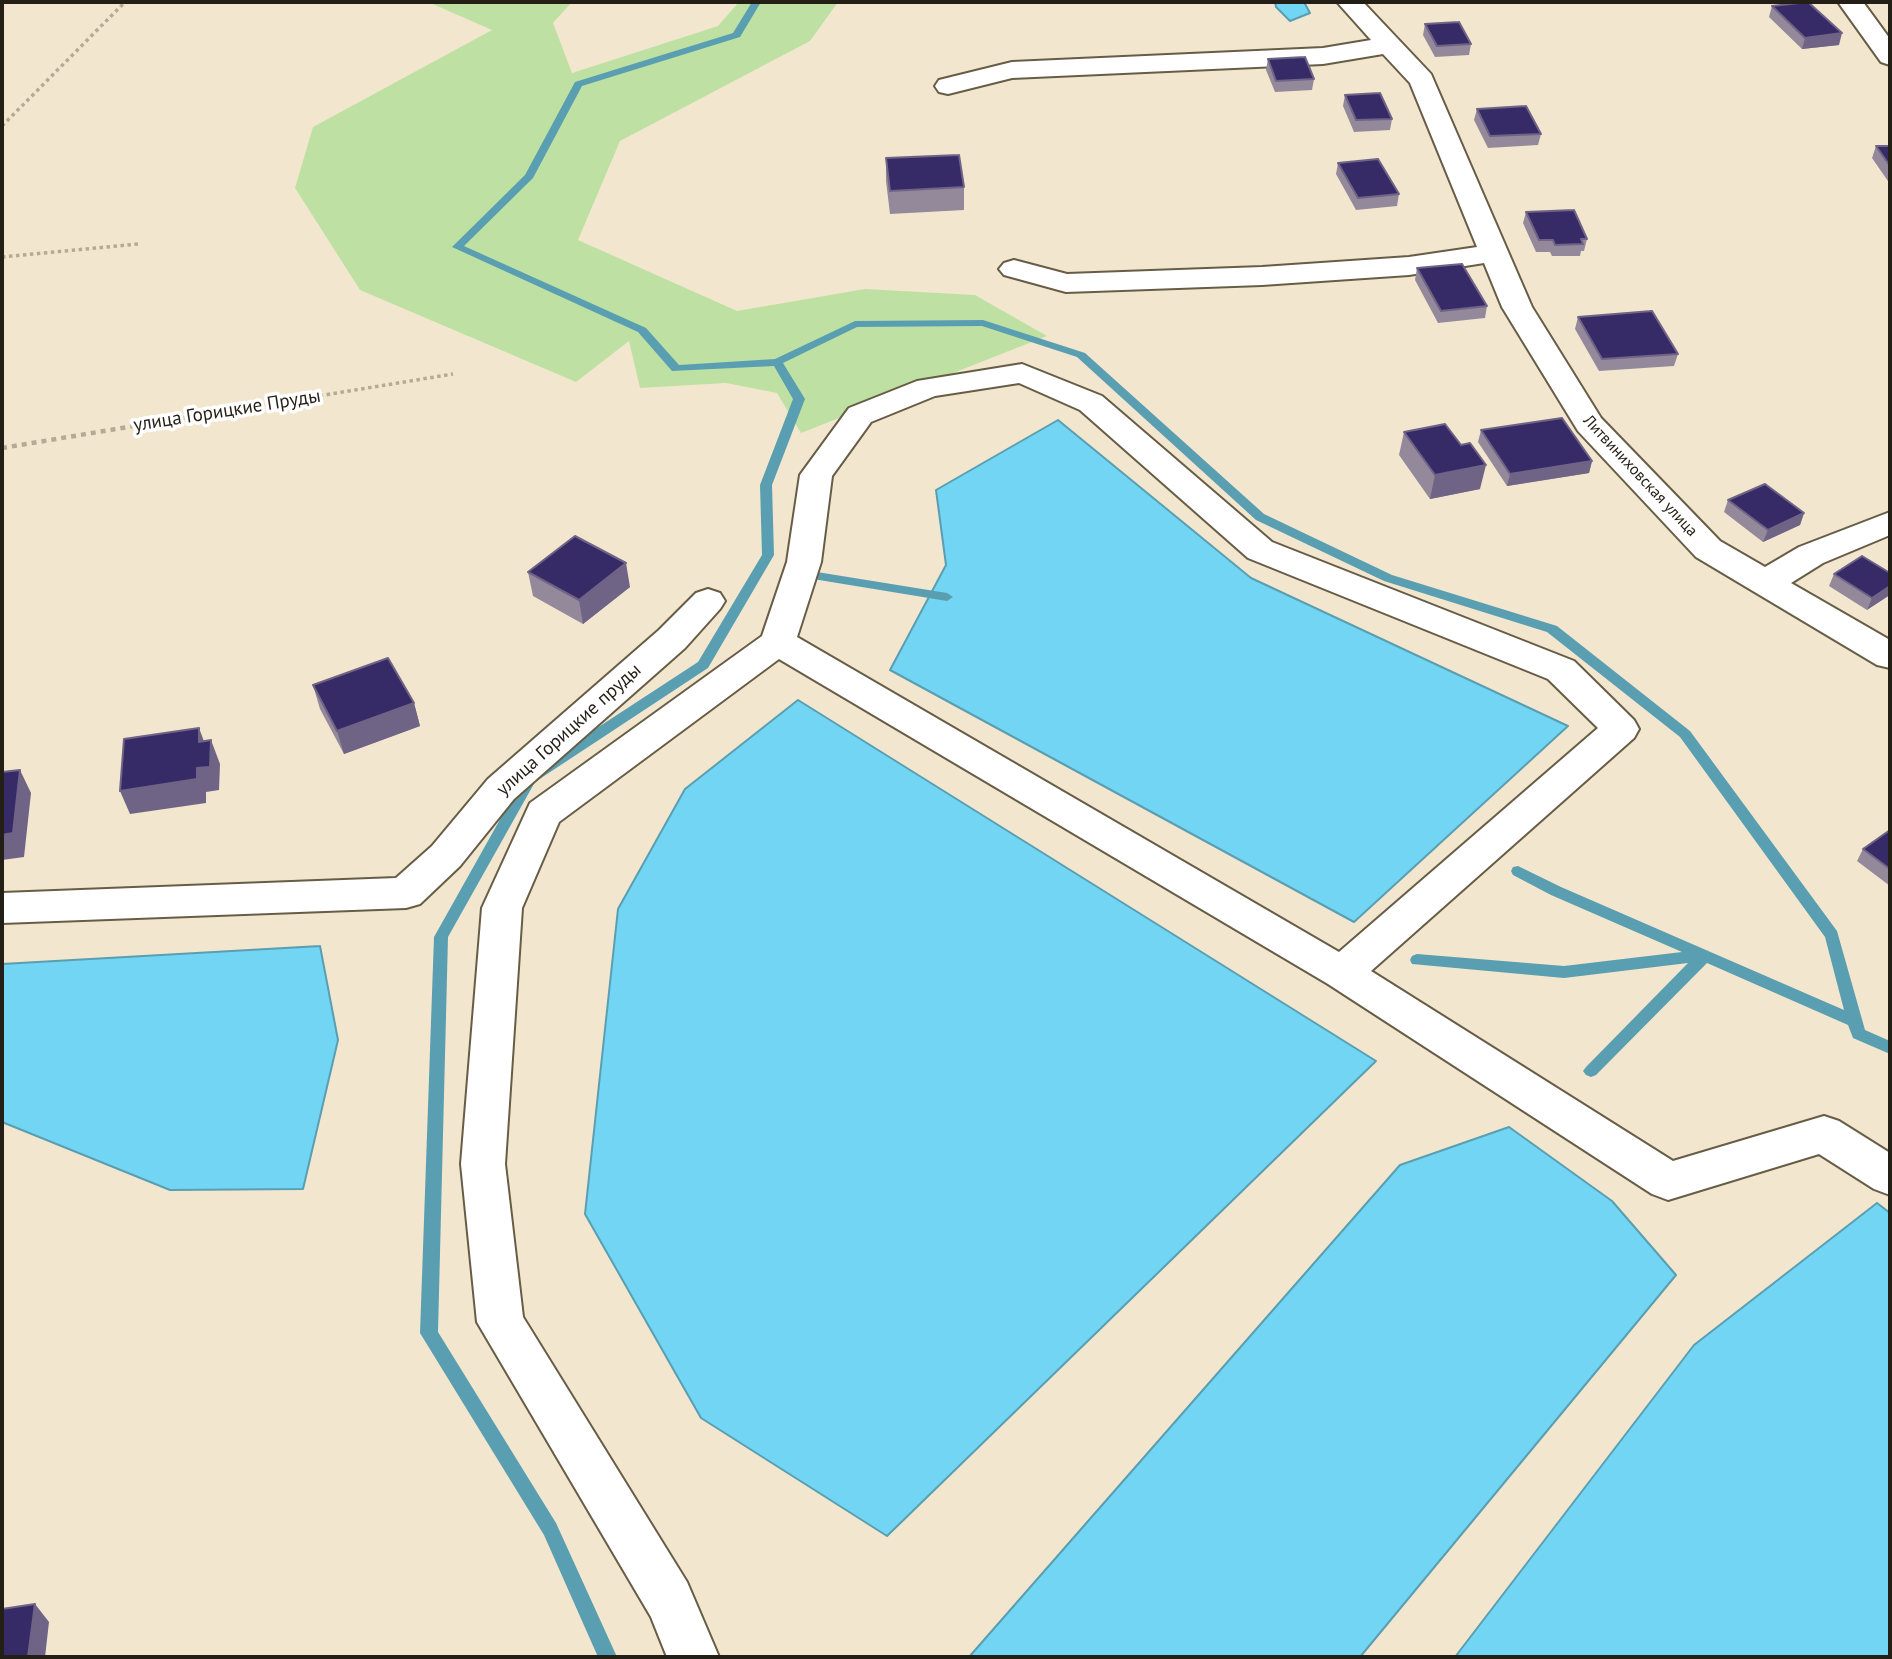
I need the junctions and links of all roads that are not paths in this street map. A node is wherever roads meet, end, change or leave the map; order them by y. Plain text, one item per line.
1 (1349, 2) edge
2 (1850, 2) edge
3 (1389, 45) junction
4 (1890, 57) edge
5 (948, 86) dead end
6 (1494, 253) junction
7 (1014, 269) dead end
8 (1890, 523) edge
9 (1765, 583) junction
10 (708, 601) dead end
11 (778, 642) junction
12 (1890, 656) edge
13 (2, 908) edge
14 (1342, 973) junction
15 (1890, 1176) edge
16 (693, 1657) edge

1 - 3 street, Литвиниховская улица
2 - 4 street
3 - 5 street
3 - 6 street, Литвиниховская улица
6 - 7 street
6 - 9 street, Литвиниховская улица
8 - 9 street
9 - 12 street, Литвиниховская улица
10 - 13 street, улица Горицкие пруды
11 - 14 street
11 - 14 street
11 - 16 street
14 - 15 street

